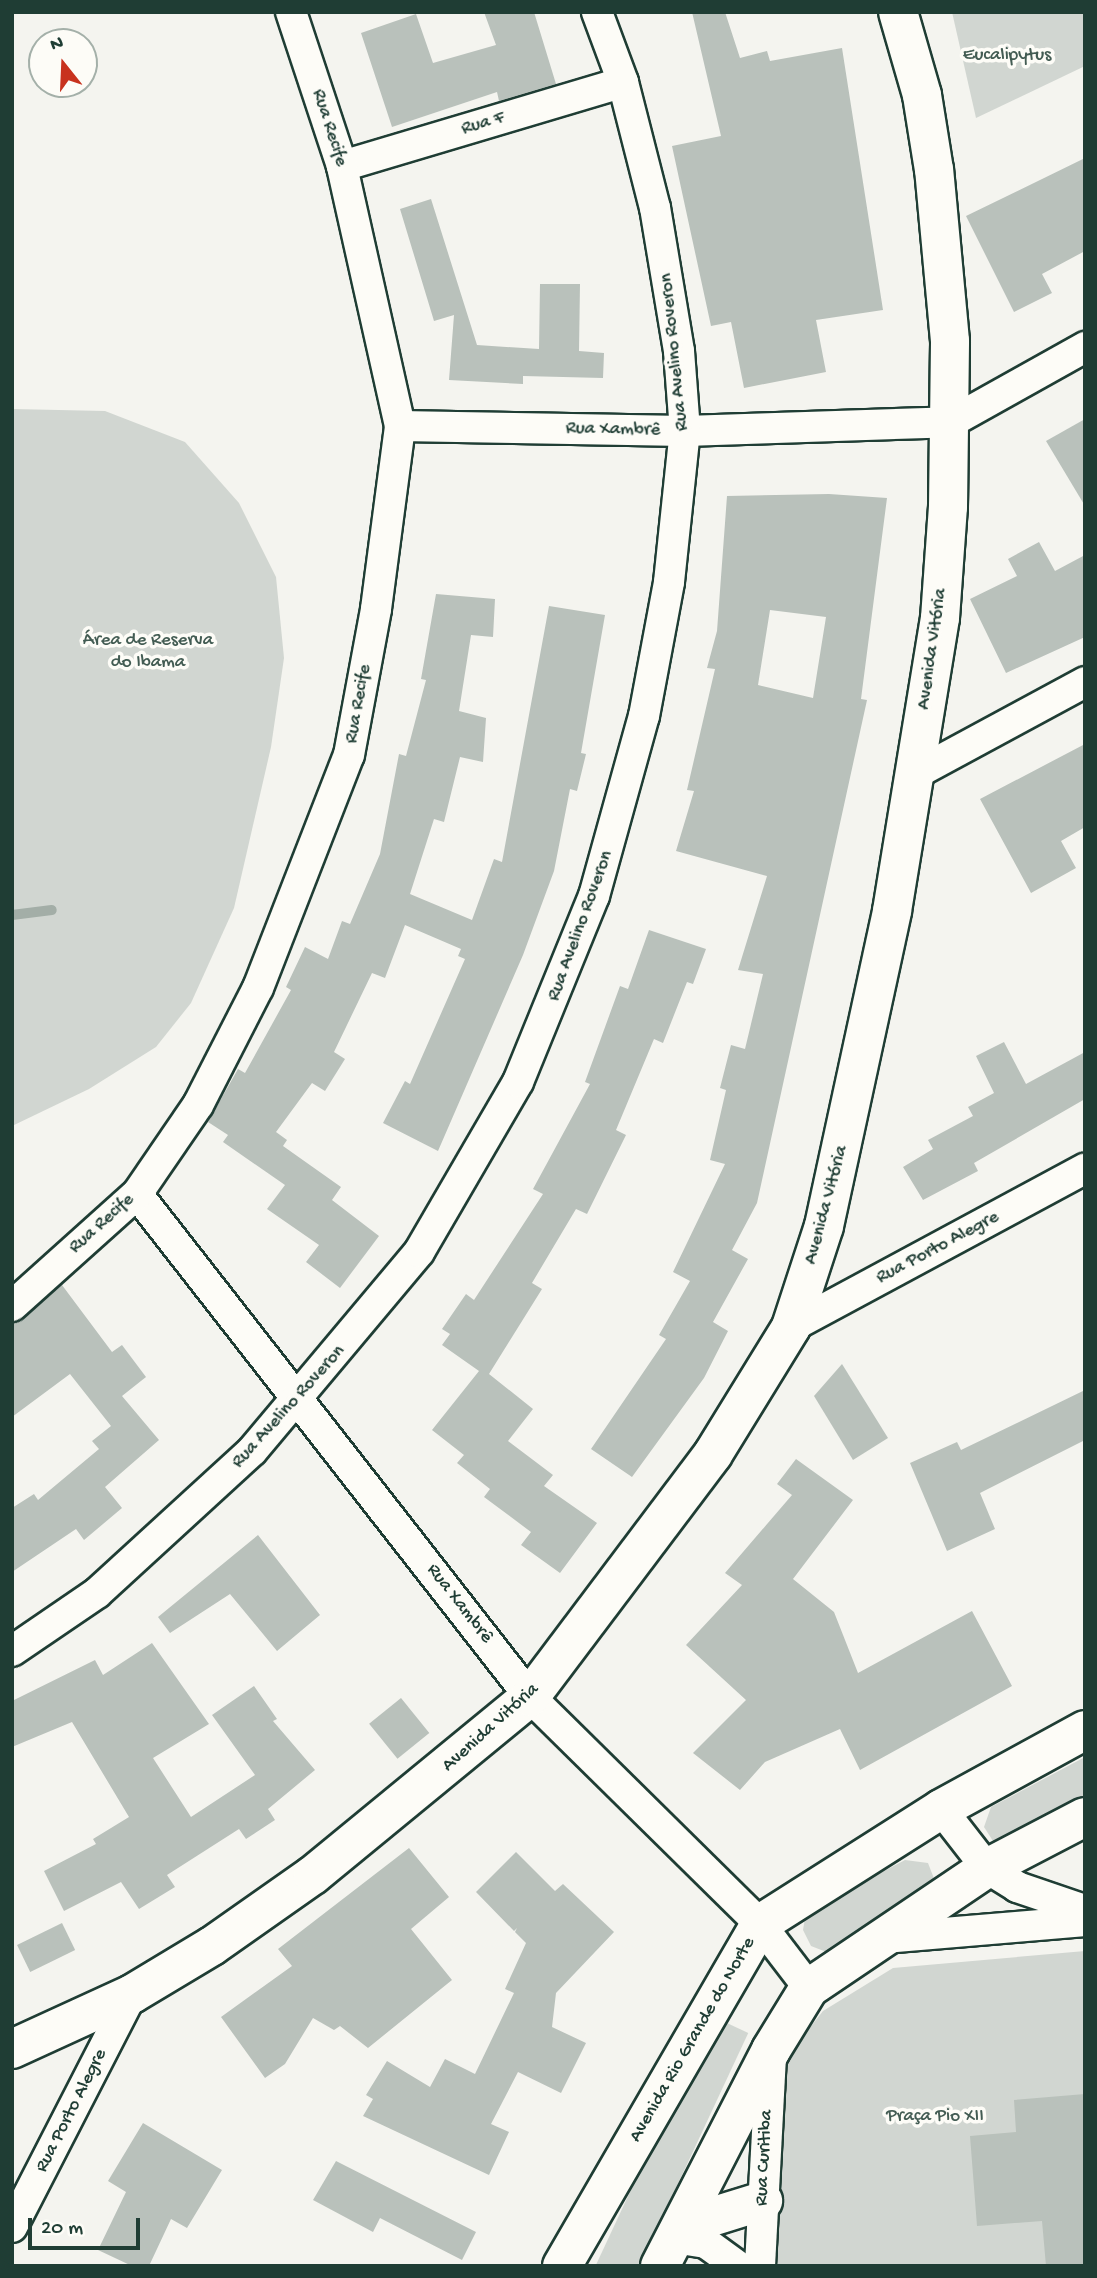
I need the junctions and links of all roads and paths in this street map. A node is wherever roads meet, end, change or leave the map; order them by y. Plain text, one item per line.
1 (291, 12) edge
2 (597, 12) edge
3 (898, 12) edge
4 (623, 82) junction
5 (342, 166) junction
6 (1085, 347) edge
7 (951, 422) junction
8 (400, 426) junction
9 (685, 431) junction
10 (1085, 682) edge
11 (915, 774) junction
12 (1085, 1169) edge
13 (137, 1194) junction
14 (12, 1306) edge
15 (791, 1327) junction
16 (300, 1397) junction
17 (12, 1651) edge
18 (530, 1698) junction
19 (1085, 1730) edge
20 (941, 1809) junction
21 (1085, 1817) edge
22 (987, 1868) junction
23 (1085, 1910) edge
24 (1085, 1921) edge
25 (760, 1924) junction
26 (884, 1938) junction
27 (810, 1988) junction
28 (132, 1994) junction
29 (12, 2049) edge
30 (771, 2050) junction
31 (763, 2202) junction
32 (12, 2227) edge
33 (672, 2243) edge
34 (562, 2266) edge
35 (738, 2266) edge
36 (760, 2266) edge

1 - 5 street, Rua Recife
2 - 4 street, Rua Avelino Roveron
3 - 7 street, Avenida Vitória
4 - 5 street, Rua F
4 - 9 street, Rua Avelino Roveron
5 - 8 street, Rua Recife
6 - 7 street
7 - 9 street, Rua Xambrê
7 - 11 street, Avenida Vitória
8 - 9 street, Rua Xambrê
8 - 13 street, Rua Recife
9 - 16 street, Rua Avelino Roveron
10 - 11 street
11 - 15 street, Avenida Vitória
12 - 15 street, Rua Porto Alegre
13 - 14 street, Rua Recife
13 - 16 street, Rua Xambrê
15 - 18 street, Avenida Vitória
16 - 17 street, Rua Avelino Roveron
16 - 18 street, Rua Xambrê
18 - 25 street, Rua Xambrê
18 - 28 street, Avenida Vitória
19 - 20 street, Avenida Rio Grande do Norte
20 - 22 street
20 - 25 street, Avenida Rio Grande do Norte
21 - 22 street
22 - 23 street
22 - 26 street
24 - 26 street
25 - 27 street, Rua Xambrê
25 - 34 street, Avenida Rio Grande do Norte
26 - 27 street
27 - 30 street
28 - 29 street, Avenida Vitória
28 - 32 street, Rua Porto Alegre
30 - 31 street, Rua Curitiba
30 - 33 street
31 - 33 street
31 - 36 street, Rua Curitiba
33 - 35 street

